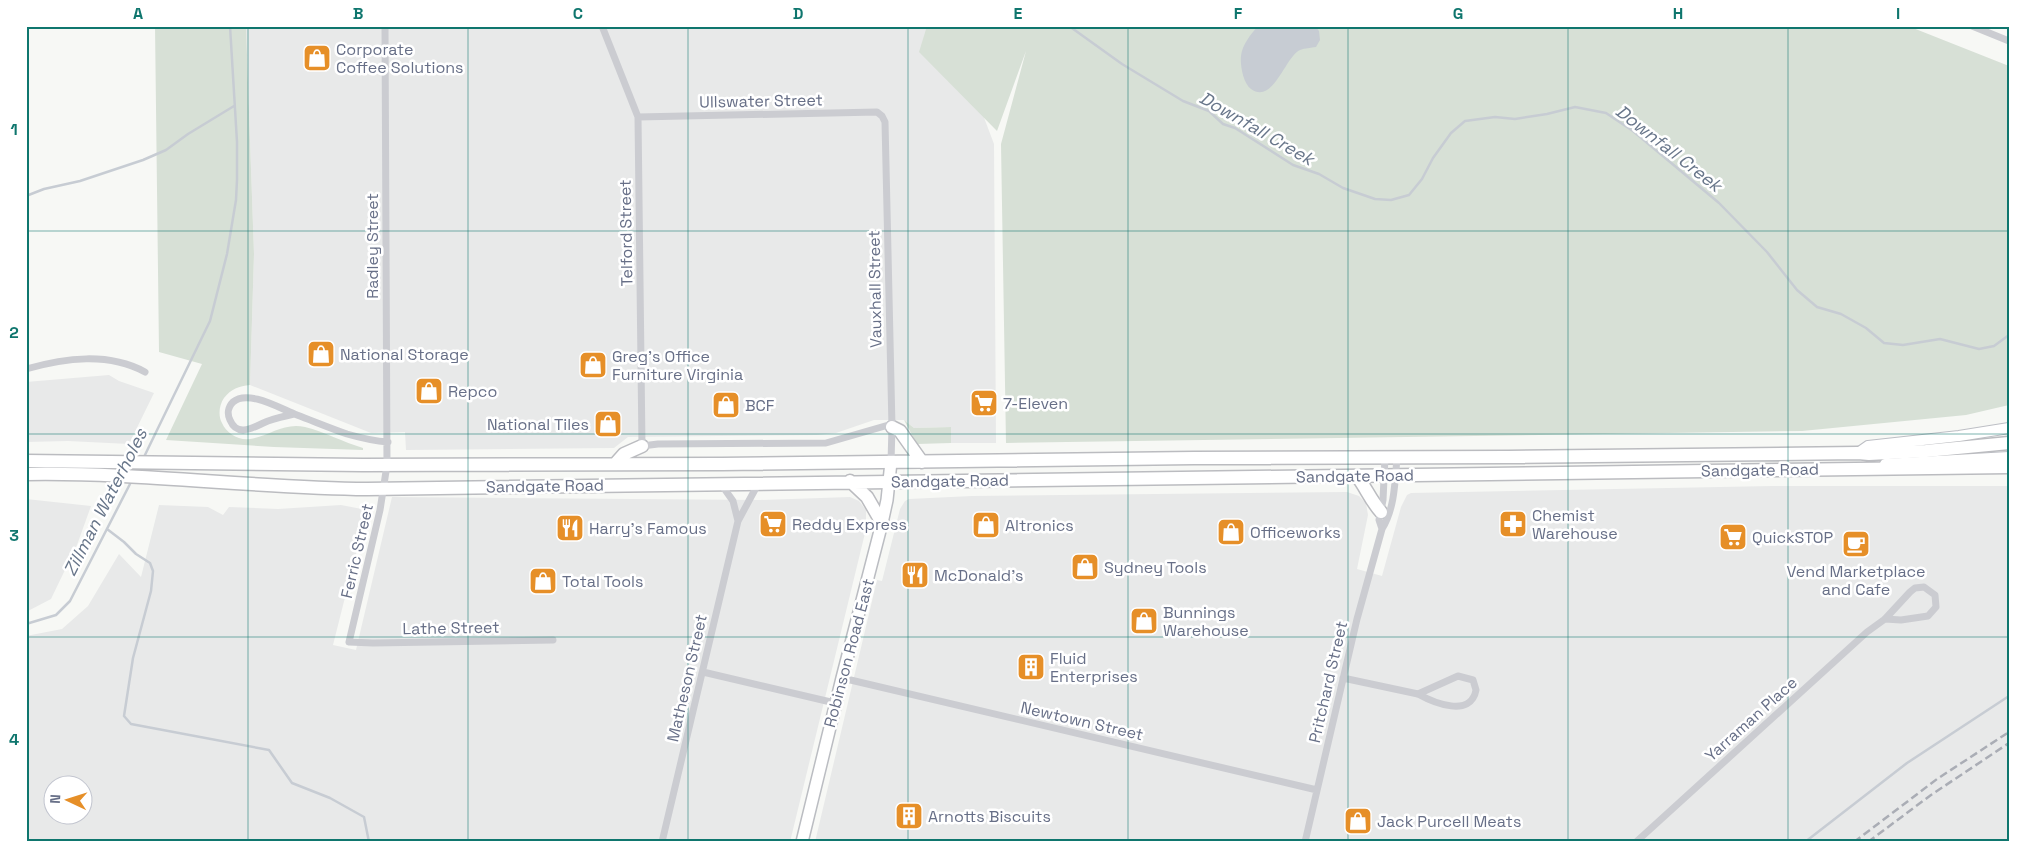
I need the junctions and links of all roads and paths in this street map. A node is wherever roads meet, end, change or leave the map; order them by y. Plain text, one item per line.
1 (384, 26) edge
2 (602, 26) edge
3 (1972, 26) edge
4 (1990, 30) edge
5 (2009, 41) edge
6 (638, 116) junction
7 (882, 116) joint
8 (26, 369) edge
9 (145, 372) dead end
10 (294, 414) junction
11 (892, 425) junction
12 (2009, 428) edge
13 (388, 442) junction
14 (2009, 443) edge
15 (642, 446) junction
16 (1858, 453) junction
17 (2009, 457) edge
18 (1391, 458) junction
19 (26, 461) edge
20 (891, 462) junction
21 (922, 462) junction
22 (616, 463) junction
23 (387, 465) junction
24 (2009, 467) edge
25 (1874, 468) junction
26 (26, 474) edge
27 (1357, 476) junction
28 (1390, 476) junction
29 (850, 481) junction
30 (890, 481) junction
31 (758, 482) junction
32 (720, 483) junction
33 (384, 488) junction
34 (1381, 512) junction
35 (738, 521) junction
36 (882, 524) junction
37 (1382, 529) junction
38 (1885, 619) junction
39 (553, 640) dead end
40 (349, 642) joint
41 (703, 672) junction
42 (842, 678) junction
43 (1343, 678) junction
44 (1418, 694) junction
45 (836, 703) junction
46 (1317, 790) junction
47 (662, 842) edge
48 (802, 842) edge
49 (1304, 842) edge
50 (1636, 842) edge

1 - 13 street, Radley Street
2 - 6 street, Telford Street
3 - 4 street
4 - 5 street
6 - 7 street, Ullswater Street
6 - 15 street, Telford Street
7 - 11 street, Vauxhall Street
8 - 9 street
10 - 10 street
10 - 13 street
11 - 15 street
11 - 20 street, Vauxhall Street
11 - 21 highway
12 - 16 main road, Sandgate Road
13 - 23 street, Radley Street
14 - 16 highway, Sandgate Road
15 - 22 highway
16 - 18 highway, Sandgate Road
17 - 25 main road, Sandgate Road
18 - 21 highway, Sandgate Road
18 - 28 street, Pritchard Street
18 - 28 street, Pritchard Street
19 - 23 highway, Sandgate Road
20 - 21 highway, Sandgate Road
20 - 22 highway, Sandgate Road
20 - 30 main road, Robinson Road East
22 - 23 highway, Sandgate Road
23 - 33 street, Ferric Street
24 - 25 highway, Sandgate Road
25 - 28 highway, Sandgate Road
26 - 33 highway, Sandgate Road
27 - 28 highway, Sandgate Road
27 - 30 highway, Sandgate Road
27 - 34 highway
28 - 34 street, Pritchard Street
28 - 37 street, Pritchard Street
29 - 30 highway, Sandgate Road
29 - 31 highway, Sandgate Road
29 - 36 highway
30 - 36 main road, Robinson Road East
31 - 32 highway, Sandgate Road
31 - 35 street, Matheson Street
32 - 33 highway, Sandgate Road
32 - 35 street
33 - 40 street, Ferric Street
34 - 37 street, Pritchard Street
35 - 41 street, Matheson Street
36 - 42 main road, Robinson Road East
37 - 43 street, Pritchard Street
38 - 38 street, Yarraman Place
38 - 50 street, Yarraman Place
39 - 40 street, Lathe Street
41 - 45 street
41 - 47 street, Matheson Street
42 - 45 main road, Robinson Road East
42 - 46 street, Newtown Street
43 - 44 street
43 - 46 street, Pritchard Street
44 - 44 street
45 - 48 main road, Robinson Road East
46 - 49 street, Pritchard Street

